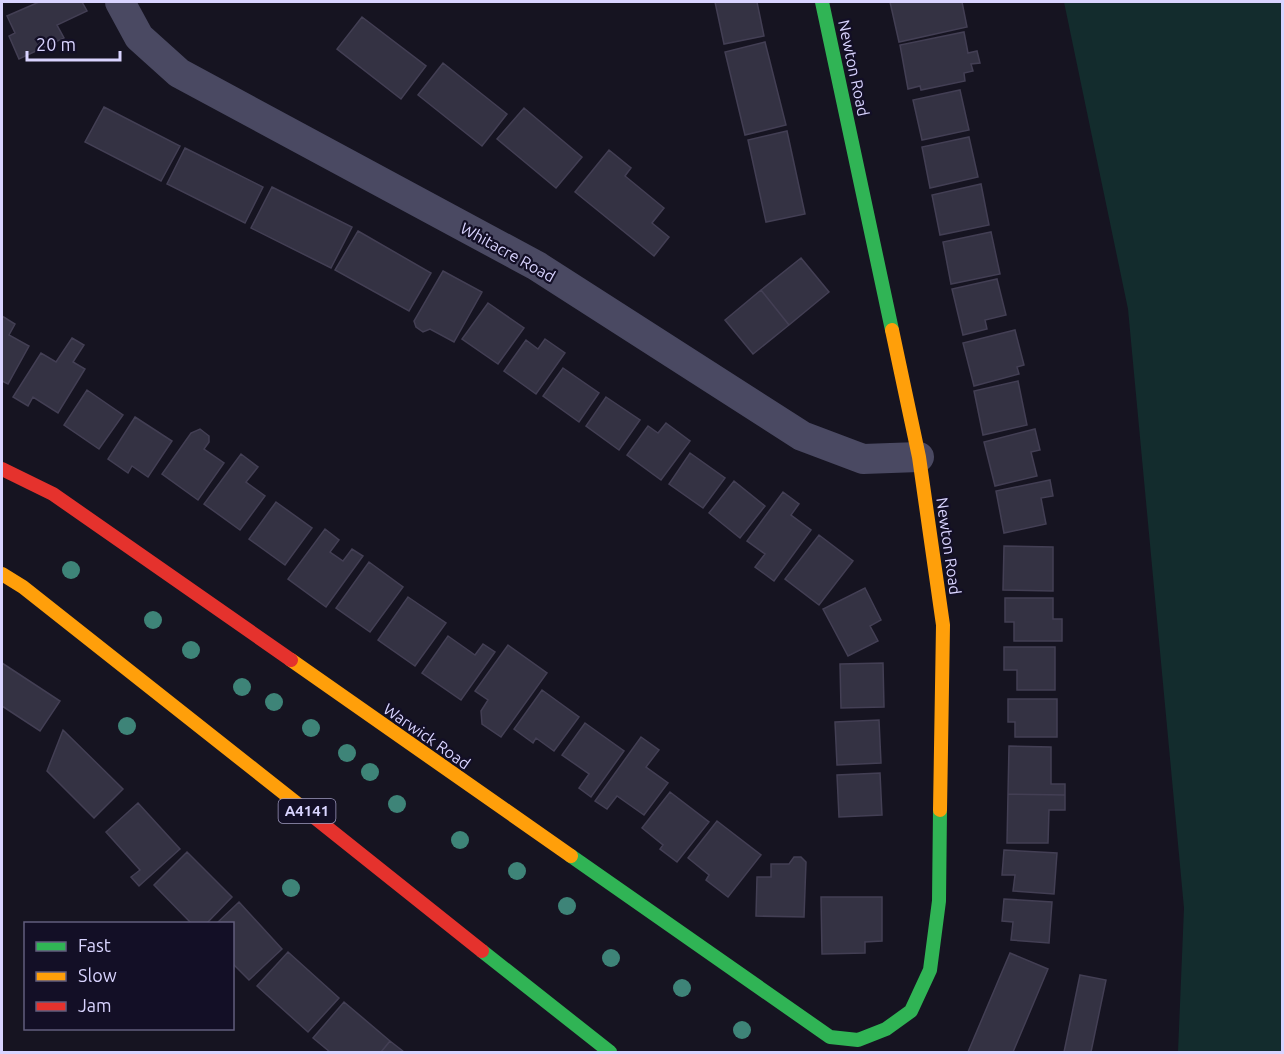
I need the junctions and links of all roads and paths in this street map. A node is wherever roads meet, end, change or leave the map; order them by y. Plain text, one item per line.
1 (120, 2) edge
2 (822, 2) edge
3 (919, 457) junction
4 (2, 469) edge
5 (2, 574) edge
6 (830, 1037) joint
7 (610, 1053) edge

1 - 3 street, Whitacre Road
2 - 3 street, Newton Road
3 - 6 street, Newton Road
4 - 6 street, Warwick Road
5 - 7 street, A4141

